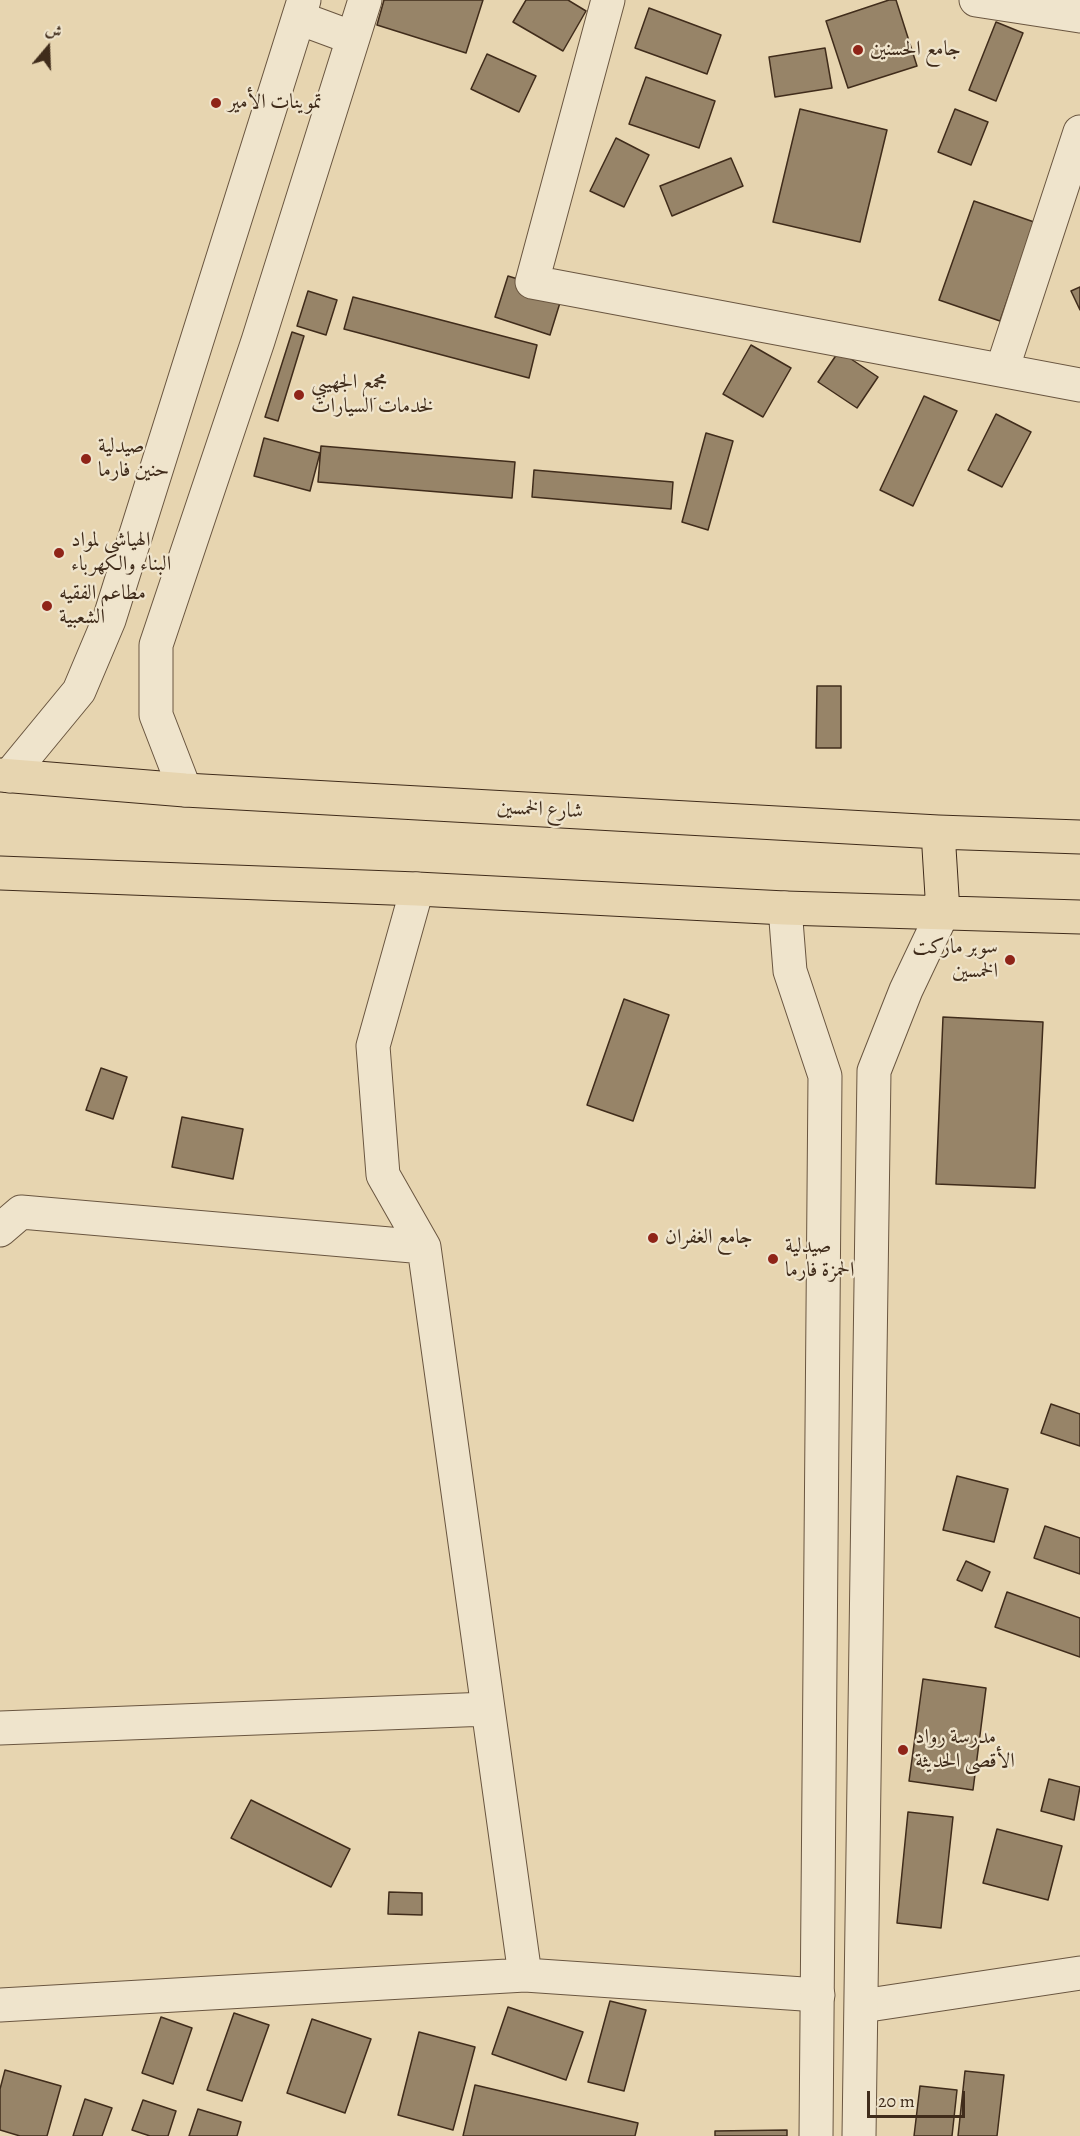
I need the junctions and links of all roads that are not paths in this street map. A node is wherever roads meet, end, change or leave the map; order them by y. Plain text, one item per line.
1 (365, 0) edge
2 (608, 0) edge
3 (976, 0) edge
4 (301, 9) edge
5 (1080, 16) edge
6 (353, 38) junction
7 (1080, 132) edge
8 (1002, 370) junction
9 (1080, 385) edge
10 (5, 776) edge
11 (185, 790) junction
12 (938, 832) junction
13 (1080, 837) edge
14 (0, 873) edge
15 (417, 889) junction
16 (785, 908) junction
17 (943, 912) junction
18 (1080, 917) edge
19 (0, 1230) edge
20 (424, 1247) junction
21 (488, 1709) junction
22 (0, 1728) edge
23 (1080, 1973) edge
24 (525, 1975) junction
25 (818, 1995) junction
26 (0, 2005) edge
27 (862, 2006) junction
28 (816, 2136) edge
29 (859, 2136) edge

1 - 6 street
2 - 8 street
3 - 5 street
4 - 6 street
4 - 10 street
6 - 11 street
7 - 8 street
8 - 9 street
10 - 11 main road, شارع الخمسين
11 - 12 main road, شارع الخمسين
12 - 13 main road, شارع الخمسين
12 - 17 main road
14 - 15 main road
15 - 16 main road
15 - 20 street
16 - 17 main road
16 - 25 street
17 - 18 main road
17 - 27 street
19 - 20 street
20 - 21 street
21 - 22 street
21 - 24 street
23 - 27 street
24 - 25 street
24 - 26 street
25 - 28 street
27 - 29 street

